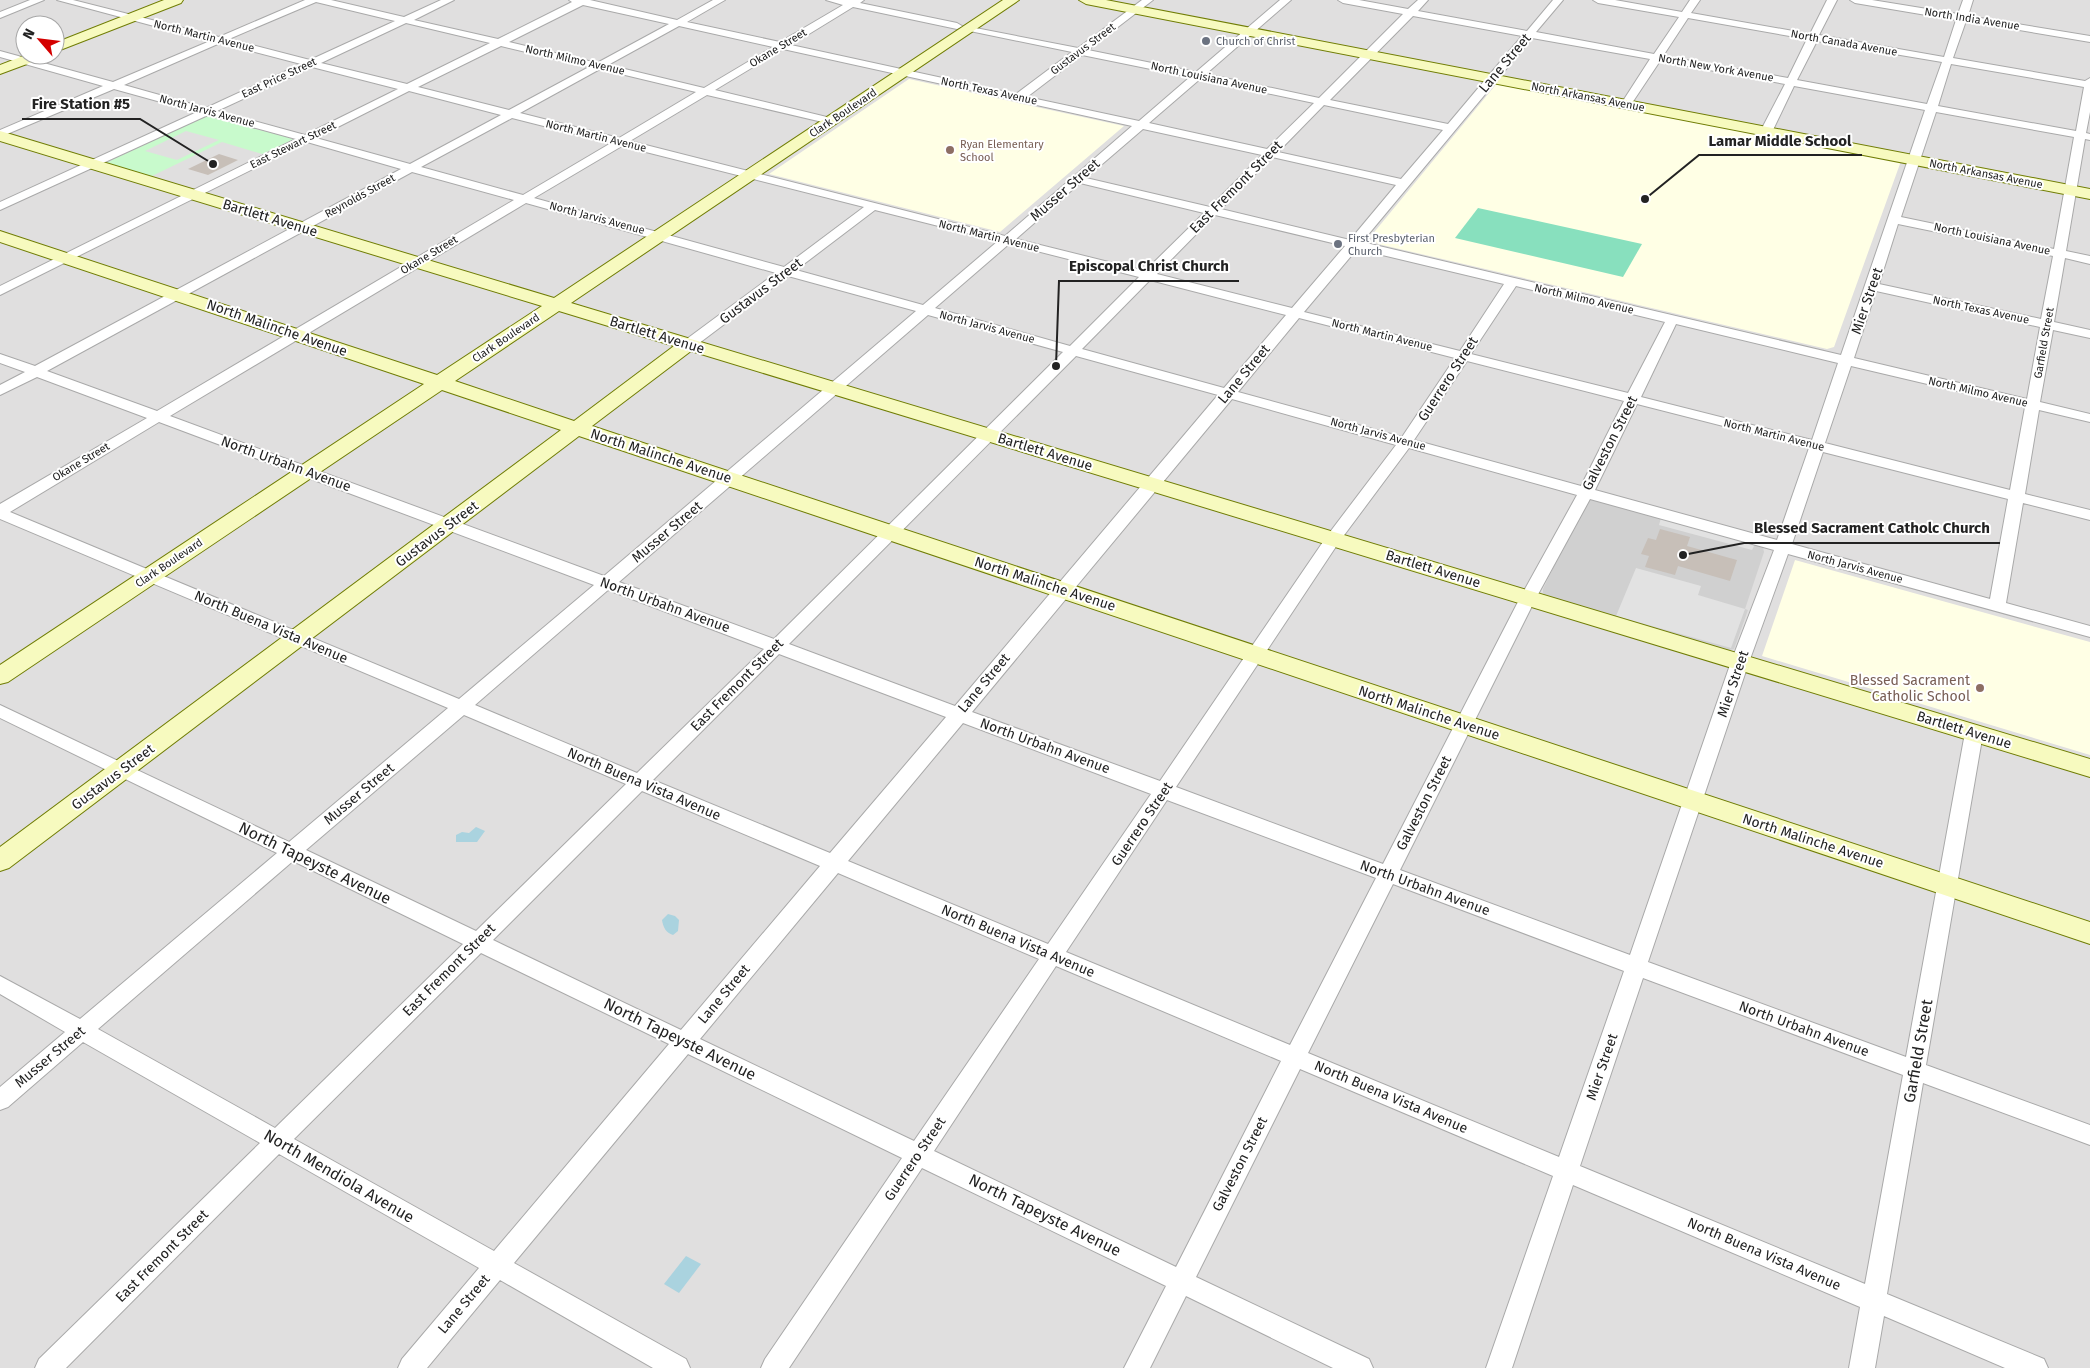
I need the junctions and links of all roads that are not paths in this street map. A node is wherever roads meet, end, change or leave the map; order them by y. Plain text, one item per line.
1 (39, 0) edge
2 (62, 0) edge
3 (176, 0) edge
4 (313, 0) edge
5 (319, 0) edge
6 (449, 0) edge
7 (720, 0) edge
8 (831, 0) edge
9 (996, 0) edge
10 (1012, 0) edge
11 (1086, 0) edge
12 (1148, 0) edge
13 (1286, 0) edge
14 (1343, 0) edge
15 (1558, 0) edge
16 (1598, 0) edge
17 (1695, 0) edge
18 (1832, 0) edge
19 (1855, 0) edge
20 (1968, 0) edge
21 (581, 1) edge
22 (855, 2) edge
23 (1417, 6) edge
24 (1136, 10) junction
25 (0, 15) edge
26 (1685, 15) junction
27 (132, 18) junction
28 (1962, 18) junction
29 (405, 20) junction
30 (678, 23) junction
31 (963, 27) junction
32 (1249, 32) junction
33 (1530, 34) junction
34 (1813, 37) junction
35 (2090, 39) edge
36 (219, 40) junction
37 (499, 43) junction
38 (65, 44) edge
39 (782, 46) junction
40 (1080, 52) junction
41 (0, 54) edge
42 (1368, 55) junction
43 (1656, 57) junction
44 (15, 58) edge
45 (1948, 60) junction
46 (311, 63) junction
47 (15, 64) edge
48 (43, 65) edge
49 (599, 66) junction
50 (0, 70) edge
51 (897, 71) junction
52 (1198, 76) junction
53 (1492, 79) junction
54 (1791, 82) junction
55 (2090, 84) edge
56 (114, 85) junction
57 (408, 88) junction
58 (706, 91) junction
59 (1018, 98) junction
60 (1322, 101) junction
61 (1626, 104) junction
62 (1932, 108) junction
63 (208, 111) junction
64 (510, 114) junction
65 (824, 119) junction
66 (1141, 125) junction
67 (1450, 128) junction
68 (1766, 132) junction
69 (0, 135) edge
70 (2085, 136) edge
71 (306, 138) junction
72 (620, 142) junction
73 (1270, 153) junction
74 (1914, 160) junction
75 (92, 164) junction
76 (412, 168) junction
77 (743, 173) junction
78 (1077, 179) junction
79 (1404, 182) junction
80 (2071, 191) junction
81 (193, 194) junction
82 (2090, 194) edge
83 (525, 198) junction
84 (0, 206) edge
85 (873, 206) junction
86 (1212, 211) junction
87 (1894, 219) junction
88 (302, 228) junction
89 (652, 234) junction
90 (0, 236) edge
91 (1006, 240) junction
92 (1352, 244) junction
93 (2060, 253) junction
94 (66, 258) junction
95 (2090, 260) edge
96 (418, 262) junction
97 (787, 271) junction
98 (1147, 276) junction
99 (1512, 282) junction
100 (1872, 286) junction
101 (0, 291) edge
102 (178, 295) junction
103 (549, 302) junction
104 (926, 310) junction
105 (1294, 314) junction
106 (1672, 320) junction
107 (2047, 324) junction
108 (2090, 334) edge
109 (296, 335) junction
110 (689, 344) junction
111 (1073, 350) junction
112 (1464, 355) junction
113 (0, 358) edge
114 (1846, 361) junction
115 (36, 371) junction
116 (432, 380) junction
117 (834, 388) junction
118 (0, 391) edge
119 (1228, 393) junction
120 (1632, 398) junction
121 (2033, 405) junction
122 (158, 416) junction
123 (2090, 418) edge
124 (578, 428) junction
125 (988, 435) junction
126 (1406, 442) junction
127 (1817, 446) junction
128 (298, 468) junction
129 (729, 479) junction
130 (1150, 484) junction
131 (1586, 492) junction
132 (2016, 497) junction
133 (0, 512) edge
134 (2090, 516) edge
135 (450, 525) junction
136 (891, 533) junction
137 (1333, 539) junction
138 (1783, 547) junction
139 (141, 573) junction
140 (607, 583) junction
141 (1062, 590) junction
142 (1528, 598) junction
143 (1997, 606) junction
144 (2090, 632) edge
145 (298, 638) junction
146 (776, 646) junction
147 (1256, 655) junction
148 (0, 657) edge
149 (1740, 662) junction
150 (0, 676) edge
151 (461, 707) junction
152 (0, 711) edge
153 (958, 714) junction
154 (1464, 724) junction
155 (1974, 733) junction
156 (2090, 768) edge
157 (122, 770) junction
158 (640, 782) junction
159 (1164, 791) junction
160 (1693, 800) junction
161 (291, 851) junction
162 (0, 861) edge
163 (833, 863) junction
164 (1388, 874) junction
165 (1947, 885) junction
166 (2090, 932) edge
167 (478, 942) junction
168 (1053, 956) junction
169 (1636, 966) junction
170 (0, 984) edge
171 (82, 1030) junction
172 (684, 1041) junction
173 (1295, 1057) junction
174 (1914, 1070) junction
175 (0, 1100) edge
176 (2090, 1135) edge
177 (277, 1141) junction
178 (918, 1155) junction
179 (1566, 1171) junction
180 (496, 1266) junction
181 (1181, 1281) junction
182 (1874, 1300) junction
183 (48, 1368) edge
184 (411, 1368) edge
185 (677, 1368) edge
186 (774, 1368) edge
187 (1137, 1368) edge
188 (1360, 1368) edge
189 (1499, 1368) edge
190 (1862, 1368) edge
191 (2036, 1368) edge

1 - 25 street
2 - 27 street, North Martin Avenue
3 - 27 main road
4 - 36 street
5 - 29 street, North Milmo Avenue
6 - 29 street, East Price Street
7 - 30 street, Reynolds Street
8 - 22 street, North Louisiana Avenue
9 - 31 main road, Clark Boulevard
10 - 31 main road, Clark Boulevard
11 - 24 main road, North Arkansas Avenue
12 - 24 street, Gustavus Street
13 - 32 street, Musser Street
14 - 23 street, North New York Avenue
15 - 33 street, Lane Street
16 - 26 street, North Canada Avenue
17 - 26 street
18 - 34 street
19 - 28 street, North India Avenue
20 - 28 street, Mier Street
21 - 30 street, North Texas Avenue
21 - 37 street, East Stewart Street
22 - 31 street, North Louisiana Avenue
22 - 39 street, Okane Street
23 - 33 street, North New York Avenue
23 - 42 street, East Fremont Street
24 - 32 main road, North Arkansas Avenue
24 - 40 street, Gustavus Street
26 - 34 street, North Canada Avenue
26 - 43 street
27 - 36 street, North Martin Avenue
27 - 38 main road
28 - 35 street, North India Avenue
28 - 45 street, Mier Street
29 - 37 street, North Milmo Avenue
29 - 46 street, East Price Street
30 - 39 street, North Texas Avenue
30 - 49 street, Reynolds Street
31 - 40 street, North Louisiana Avenue
31 - 51 main road, Clark Boulevard
32 - 42 main road, North Arkansas Avenue
32 - 52 street, Musser Street
33 - 43 street, North New York Avenue
33 - 53 street, Lane Street
34 - 45 street, North Canada Avenue
34 - 54 street
36 - 46 street, North Martin Avenue
36 - 56 street
37 - 49 street, North Milmo Avenue
37 - 57 street, East Stewart Street
39 - 51 street, North Texas Avenue
39 - 58 street, Okane Street
40 - 52 street, North Louisiana Avenue
40 - 59 street, Gustavus Street
41 - 44 street, North Jarvis Avenue
42 - 53 main road, North Arkansas Avenue
42 - 60 street, East Fremont Street
43 - 54 street, North New York Avenue
43 - 61 street
45 - 55 street, North Canada Avenue
45 - 62 street, Mier Street
46 - 57 street, North Martin Avenue
46 - 63 street, East Price Street
47 - 50 main road
48 - 56 street, North Jarvis Avenue
49 - 58 street, North Milmo Avenue
49 - 64 street, Reynolds Street
51 - 59 street, North Texas Avenue
51 - 65 main road, Clark Boulevard
52 - 60 street, North Louisiana Avenue
52 - 66 street, Musser Street
53 - 61 main road, North Arkansas Avenue
53 - 67 street, Lane Street
54 - 62 street, North New York Avenue
54 - 68 street
55 - 70 street, Garfield Street
56 - 63 street, North Jarvis Avenue
56 - 69 street
57 - 64 street, North Martin Avenue
57 - 71 street, East Stewart Street
58 - 65 street, North Milmo Avenue
58 - 72 street, Okane Street
59 - 66 street, North Texas Avenue
60 - 67 street, North Louisiana Avenue
60 - 73 street, East Fremont Street
61 - 68 main road, North Arkansas Avenue
62 - 70 street, North New York Avenue
62 - 74 street, Mier Street
63 - 71 street, North Jarvis Avenue
63 - 75 street, East Price Street
64 - 72 street, North Martin Avenue
64 - 76 street, Reynolds Street
65 - 77 main road, Clark Boulevard
66 - 73 street, North Texas Avenue
66 - 78 street, Musser Street
67 - 79 street, Lane Street
68 - 74 main road, North Arkansas Avenue
69 - 75 main road, Bartlett Avenue
70 - 80 street, Garfield Street
71 - 76 street, North Jarvis Avenue
71 - 81 street, East Stewart Street
72 - 77 street, North Martin Avenue
72 - 83 street, Okane Street
73 - 79 street, North Texas Avenue
73 - 86 street, East Fremont Street
74 - 80 main road, North Arkansas Avenue
74 - 87 street, Mier Street
75 - 81 main road, Bartlett Avenue
75 - 84 street, East Price Street
76 - 83 street, North Jarvis Avenue
76 - 88 street, Reynolds Street
77 - 85 street, North Martin Avenue
77 - 89 main road, Clark Boulevard
78 - 86 street, North Milmo Avenue
78 - 91 street, Musser Street
79 - 92 street, Lane Street
80 - 82 main road, North Arkansas Avenue
80 - 93 street, Garfield Street
81 - 88 main road, Bartlett Avenue
81 - 94 street, East Stewart Street
83 - 89 street, North Jarvis Avenue
83 - 96 street, Okane Street
85 - 91 street, North Martin Avenue
85 - 97 street, Gustavus Street
86 - 92 street, North Milmo Avenue
86 - 98 street, East Fremont Street
87 - 93 street, North Louisiana Avenue
87 - 100 street, Mier Street
88 - 96 main road, Bartlett Avenue
88 - 102 street, Reynolds Street
89 - 97 street, North Jarvis Avenue
89 - 103 main road, Clark Boulevard
90 - 94 main road, North Malinche Avenue
91 - 98 street, North Martin Avenue
91 - 104 street, Musser Street
92 - 99 street, North Milmo Avenue
92 - 105 street, Lane Street
93 - 95 street, North Louisiana Avenue
93 - 107 street, Garfield Street
94 - 101 street, East Stewart Street
94 - 102 main road, North Malinche Avenue
96 - 103 main road, Bartlett Avenue
96 - 109 street, Okane Street
97 - 104 street, North Jarvis Avenue
97 - 110 street, Gustavus Street
98 - 105 street, North Martin Avenue
98 - 111 street, East Fremont Street
99 - 106 street, North Milmo Avenue
99 - 112 street, Guerrero Street
100 - 107 street, North Texas Avenue
100 - 114 street, Mier Street
102 - 109 main road, North Malinche Avenue
102 - 115 street, Reynolds Street
103 - 110 main road, Bartlett Avenue
103 - 116 main road, Clark Boulevard
104 - 111 street, North Jarvis Avenue
104 - 117 street, Musser Street
105 - 112 street, North Martin Avenue
105 - 119 street, Lane Street
106 - 114 street, North Milmo Avenue
106 - 120 street, Galveston Street
107 - 108 street, North Texas Avenue
107 - 121 street, Garfield Street
109 - 116 main road, North Malinche Avenue
109 - 122 street, Okane Street
110 - 117 main road, Bartlett Avenue
110 - 124 main road, Gustavus Street
111 - 119 street, North Jarvis Avenue
111 - 125 street, East Fremont Street
112 - 120 street, North Martin Avenue
112 - 126 street, Guerrero Street
113 - 115 street, North Urbahn Avenue
114 - 121 street, North Milmo Avenue
114 - 127 street, Mier Street
115 - 118 street, Reynolds Street
115 - 122 street, North Urbahn Avenue
116 - 124 main road, North Malinche Avenue
116 - 128 main road, Clark Boulevard
117 - 125 main road, Bartlett Avenue
117 - 129 street, Musser Street
119 - 126 street, North Jarvis Avenue
119 - 130 street, Lane Street
120 - 127 street, North Martin Avenue
120 - 131 street, Galveston Street
121 - 123 street, North Milmo Avenue
121 - 132 street, Garfield Street
122 - 128 street, North Urbahn Avenue
122 - 133 street, Okane Street
124 - 129 main road, North Malinche Avenue
124 - 135 main road, Gustavus Street
125 - 130 main road, Bartlett Avenue
125 - 136 street, East Fremont Street
126 - 131 street, North Jarvis Avenue
126 - 137 street, Guerrero Street
127 - 132 street, North Martin Avenue
127 - 138 street, Mier Street
128 - 135 street, North Urbahn Avenue
128 - 139 main road, Clark Boulevard
129 - 136 main road, North Malinche Avenue
129 - 140 street, Musser Street
130 - 137 main road, Bartlett Avenue
130 - 141 street, Lane Street
131 - 138 street, North Jarvis Avenue
131 - 142 street, Galveston Street
132 - 134 street, North Martin Avenue
132 - 143 street, Garfield Street
133 - 139 street, North Buena Vista Avenue
135 - 140 street, North Urbahn Avenue
135 - 145 main road, Gustavus Street
136 - 141 main road, North Malinche Avenue
136 - 146 street, East Fremont Street
137 - 142 main road, Bartlett Avenue
137 - 147 street, Guerrero Street
138 - 143 street, North Jarvis Avenue
138 - 149 street, Mier Street
139 - 145 street, North Buena Vista Avenue
139 - 148 main road, Clark Boulevard
139 - 150 main road, Clark Boulevard
140 - 146 street, North Urbahn Avenue
140 - 151 street, Musser Street
141 - 147 main road, North Malinche Avenue
141 - 153 street, Lane Street
142 - 149 main road, Bartlett Avenue
142 - 154 street, Galveston Street
143 - 144 street, North Jarvis Avenue
145 - 151 street, North Buena Vista Avenue
145 - 157 main road, Gustavus Street
146 - 153 street, North Urbahn Avenue
146 - 158 street, East Fremont Street
147 - 154 main road, North Malinche Avenue
147 - 159 street, Guerrero Street
149 - 155 main road, Bartlett Avenue
149 - 160 street, Mier Street
151 - 158 street, North Buena Vista Avenue
151 - 161 street, Musser Street
152 - 157 street, North Tapeyste Avenue
153 - 159 street, North Urbahn Avenue
153 - 163 street, Lane Street
154 - 160 main road, North Malinche Avenue
154 - 164 street, Galveston Street
155 - 156 main road, Bartlett Avenue
155 - 165 street, Garfield Street
157 - 161 street, North Tapeyste Avenue
157 - 162 main road, Gustavus Street
158 - 163 street, North Buena Vista Avenue
158 - 167 street, East Fremont Street
159 - 164 street, North Urbahn Avenue
159 - 168 street, Guerrero Street
160 - 165 main road, North Malinche Avenue
160 - 169 street, Mier Street
161 - 167 street, North Tapeyste Avenue
161 - 171 street, Musser Street
163 - 168 street, North Buena Vista Avenue
163 - 172 street, Lane Street
164 - 169 street, North Urbahn Avenue
164 - 173 street, Galveston Street
165 - 166 main road, North Malinche Avenue
165 - 174 street, Garfield Street
167 - 172 street, North Tapeyste Avenue
167 - 177 street, East Fremont Street
168 - 173 street, North Buena Vista Avenue
168 - 178 street, Guerrero Street
169 - 174 street, North Urbahn Avenue
169 - 179 street, Mier Street
170 - 171 street, North Mendiola Avenue
171 - 175 street, Musser Street
171 - 177 street, North Mendiola Avenue
172 - 178 street, North Tapeyste Avenue
172 - 180 street, Lane Street
173 - 179 street, North Buena Vista Avenue
173 - 181 street, Galveston Street
174 - 176 street, North Urbahn Avenue
174 - 182 street, Garfield Street
177 - 180 street, North Mendiola Avenue
177 - 183 street, East Fremont Street
178 - 181 street, North Tapeyste Avenue
178 - 186 street, Guerrero Street
179 - 182 street, North Buena Vista Avenue
179 - 189 street, Mier Street
180 - 184 street, Lane Street
180 - 185 street, North Mendiola Avenue
181 - 187 street, Galveston Street
181 - 188 street, North Tapeyste Avenue
182 - 190 street, Garfield Street
182 - 191 street, North Buena Vista Avenue

